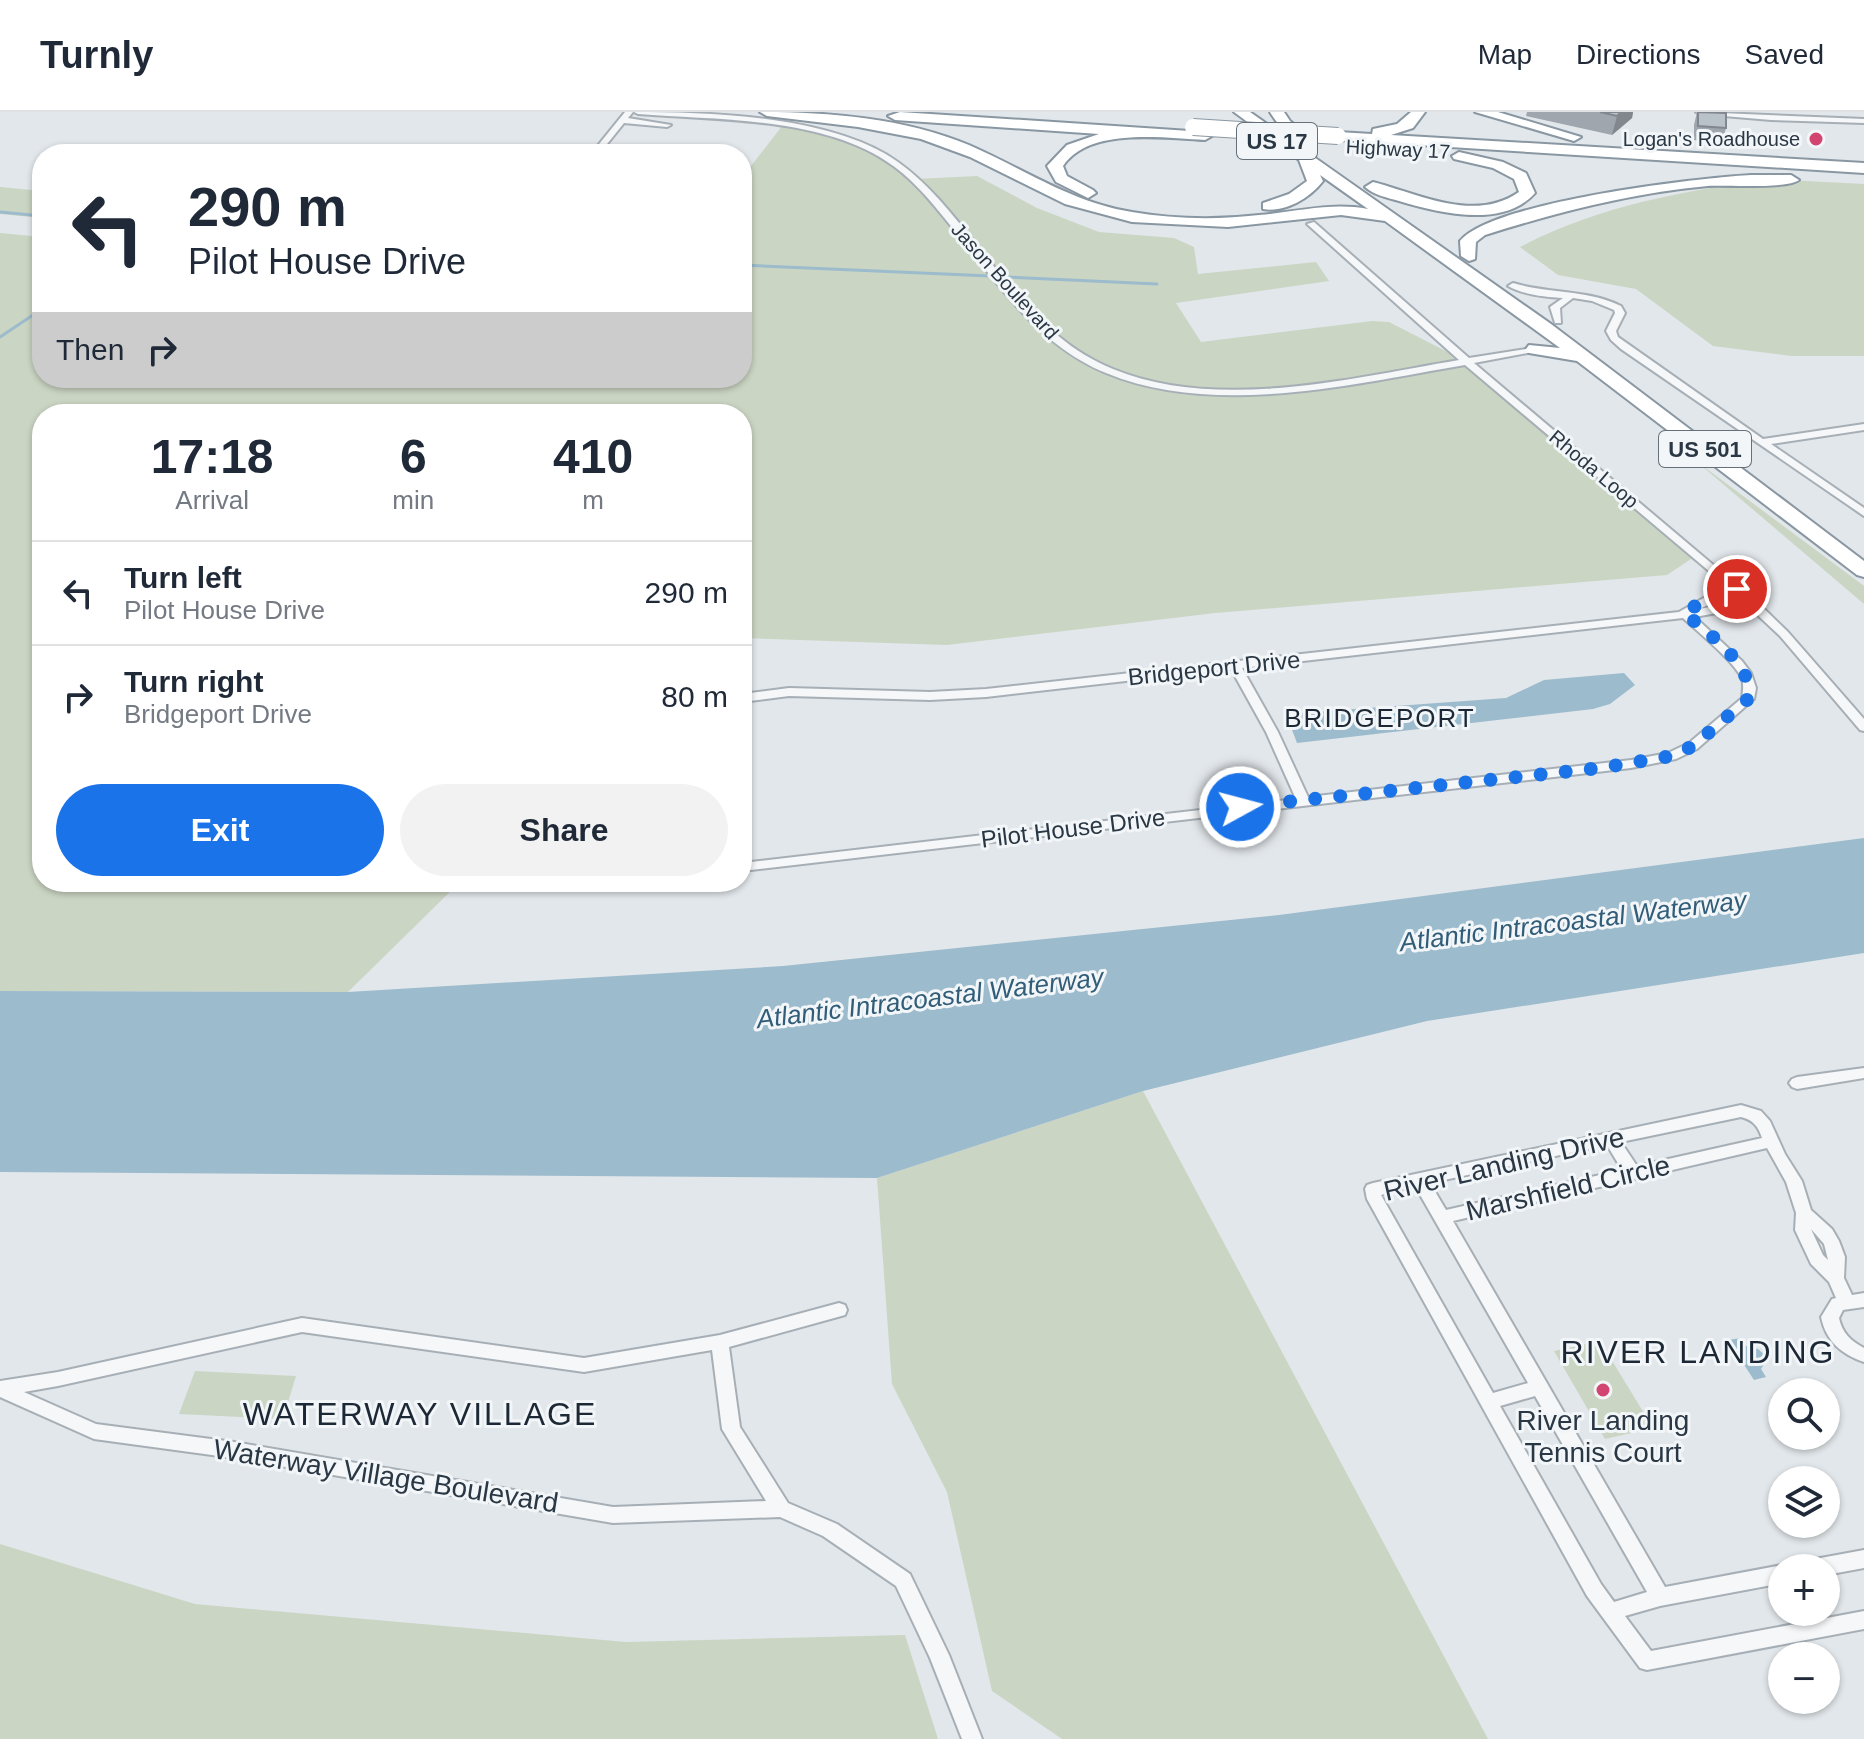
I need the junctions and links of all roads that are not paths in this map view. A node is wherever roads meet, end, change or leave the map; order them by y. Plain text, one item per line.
1 (629, 112) edge
2 (638, 112) edge
3 (767, 112) edge
4 (836, 112) edge
5 (957, 112) edge
6 (1056, 112) edge
7 (1241, 112) edge
8 (1418, 112) edge
9 (1482, 112) edge
10 (1700, 112) edge
11 (1281, 118) edge
12 (622, 120) junction
13 (1096, 120) junction
14 (1864, 121) edge
15 (667, 125) dead end
16 (1199, 132) junction
17 (1147, 133) junction
18 (1343, 141) junction
19 (603, 144) edge
20 (1436, 151) junction
21 (1306, 161) junction
22 (1828, 166) junction
23 (1864, 176) edge
24 (1373, 187) junction
25 (1311, 224) dead end
26 (1403, 229) junction
27 (1469, 256) junction
28 (1513, 286) junction
29 (1575, 296) junction
30 (1551, 324) junction
31 (1535, 349) junction
32 (1586, 359) junction
33 (1467, 362) junction
34 (1864, 427) edge
35 (1762, 442) junction
36 (1864, 513) edge
37 (1864, 557) edge
38 (1864, 571) edge
39 (1737, 589) junction
40 (1752, 603) junction
41 (1684, 612) junction
42 (1235, 666) junction
43 (752, 697) edge
44 (1864, 727) edge
45 (1303, 800) junction
46 (752, 866) edge
47 (1864, 1073) edge
48 (1797, 1083) dead end
49 (1610, 1138) junction
50 (1773, 1141) junction
51 (1633, 1173) junction
52 (1419, 1179) junction
53 (1442, 1217) junction
54 (1864, 1300) edge
55 (1846, 1301) junction
56 (839, 1310) dead end
57 (720, 1342) junction
58 (1864, 1355) edge
59 (1540, 1387) junction
60 (0, 1388) edge
61 (1488, 1402) junction
62 (781, 1509) junction
63 (1864, 1559) edge
64 (1840, 1563) edge
65 (1768, 1577) edge
66 (1660, 1597) junction
67 (1610, 1612) junction
68 (1864, 1620) edge
69 (972, 1739) edge

1 - 12 street
2 - 33 street, Jason Boulevard
3 - 26 highway
4 - 17 highway, Highway 17 / US 17
5 - 13 highway, Highway 17 / US 17
6 - 13 highway
7 - 21 highway, US 501
8 - 18 highway
9 - 22 highway
10 - 14 street
11 - 24 highway, US 501
12 - 15 street
12 - 19 street
13 - 16 highway, Highway 17 / US 17
16 - 17 highway, Highway 17 / US 17
16 - 18 highway, Highway 17 / US 17
17 - 21 highway
18 - 20 highway, Highway 17 / US 17
18 - 22 highway, Highway 17 / US 17
20 - 23 highway, Highway 17 / US 17
20 - 24 highway
21 - 26 highway, US 501
22 - 23 highway, Highway 17 / US 17
23 - 27 highway
24 - 27 highway, US 501
25 - 33 street, Rhoda Loop
26 - 30 highway, US 501
27 - 28 highway, US 501
28 - 29 street
28 - 30 highway, US 501
29 - 30 street
29 - 35 street
30 - 31 highway
30 - 32 highway, US 501
30 - 37 highway, US 501
31 - 32 highway
31 - 33 street, Jason Boulevard
32 - 38 highway, US 501
33 - 39 street, Rhoda Loop
34 - 35 street
35 - 36 street
39 - 40 street, Rhoda Loop
39 - 41 street, Bridgeport Drive
40 - 41 street, Bridgeport Drive
40 - 44 street, Rhoda Loop
41 - 42 street, Bridgeport Drive
41 - 45 street, Pilot House Drive
42 - 43 street, Bridgeport Drive
42 - 45 street
45 - 46 street, Pilot House Drive
47 - 48 street
49 - 50 street, River Landing Drive
49 - 51 street
49 - 52 street, River Landing Drive
50 - 51 street, Marshfield Circle
50 - 55 street, River Landing Drive
51 - 53 street, Marshfield Circle
52 - 53 street
52 - 61 street, River Landing Drive
53 - 59 street, Marshfield Circle
54 - 55 street
55 - 58 street
56 - 57 street, Waterway Village Boulevard
57 - 60 street, Waterway Village Boulevard
57 - 62 street
59 - 61 street
59 - 66 street, Marshfield Circle
60 - 62 street, Waterway Village Boulevard
61 - 67 street, River Landing Drive
62 - 69 street, Waterway Village Boulevard
63 - 64 street
65 - 66 street
66 - 67 street
67 - 68 street, River Landing Drive

